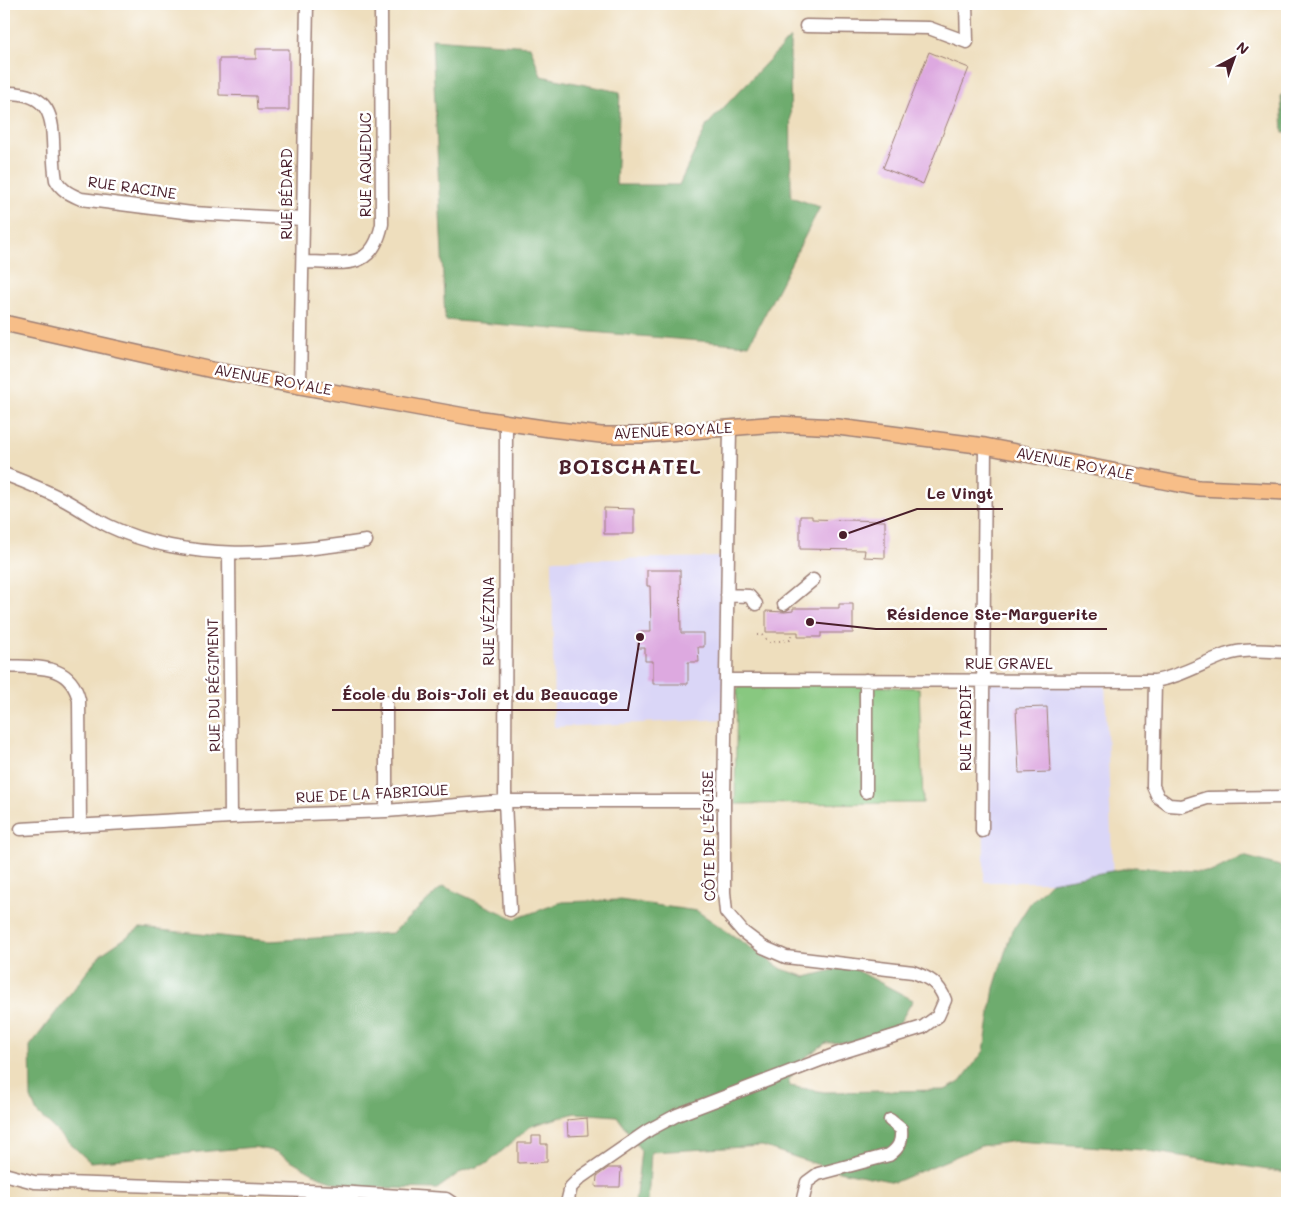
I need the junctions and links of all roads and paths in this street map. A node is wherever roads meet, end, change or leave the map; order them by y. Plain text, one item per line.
1 (307, 4) edge
2 (381, 4) edge
3 (966, 4) edge
4 (806, 26) dead end
5 (4, 93) edge
6 (302, 219) junction
7 (304, 262) junction
8 (4, 323) edge
9 (300, 385) junction
10 (506, 423) junction
11 (730, 428) junction
12 (985, 446) junction
13 (4, 474) edge
14 (1287, 492) edge
15 (366, 541) dead end
16 (229, 553) junction
17 (814, 580) dead end
18 (727, 595) junction
19 (756, 604) dead end
20 (784, 604) dead end
21 (792, 632) dead end
22 (757, 635) dead end
23 (1287, 652) edge
24 (4, 666) edge
25 (726, 680) junction
26 (866, 680) junction
27 (983, 680) junction
28 (1156, 681) junction
29 (386, 702) dead end
30 (866, 792) dead end
31 (1287, 797) edge
32 (505, 801) junction
33 (724, 801) junction
34 (386, 811) junction
35 (231, 817) junction
36 (80, 825) junction
37 (21, 829) dead end
38 (982, 831) dead end
39 (510, 910) dead end
40 (890, 1120) dead end
41 (4, 1174) edge
42 (452, 1203) edge
43 (567, 1203) edge
44 (802, 1203) edge

1 - 6 street, RUE BÉDARD
2 - 7 street, RUE AQUEDUC
3 - 4 street
5 - 6 street, RUE RACINE
6 - 7 street, RUE BÉDARD
7 - 9 street, RUE BÉDARD
8 - 9 main road, AVENUE ROYALE
9 - 10 main road, AVENUE ROYALE
10 - 11 main road, AVENUE ROYALE
10 - 32 street, RUE VÉZINA
11 - 12 main road, AVENUE ROYALE
11 - 18 street, CÔTE DE L'ÉGLISE
12 - 14 main road, AVENUE ROYALE
12 - 27 street, RUE TARDIF
13 - 16 street
15 - 16 street
16 - 35 street, RUE DU RÉGIMENT
17 - 20 street
18 - 19 street
18 - 25 street, CÔTE DE L'ÉGLISE
21 - 22 path
23 - 28 street, RUE GRAVEL
24 - 36 street
25 - 26 street, RUE GRAVEL
25 - 33 street, CÔTE DE L'ÉGLISE
26 - 27 street, RUE GRAVEL
26 - 30 street
27 - 28 street, RUE GRAVEL
27 - 38 street, RUE TARDIF
28 - 31 street
29 - 34 street
32 - 33 street, RUE DE LA FABRIQUE
32 - 34 street, RUE DE LA FABRIQUE
32 - 39 street, RUE VÉZINA
33 - 43 street, CÔTE DE L'ÉGLISE
34 - 35 street, RUE DE LA FABRIQUE
35 - 36 street, RUE DE LA FABRIQUE
36 - 37 street, RUE DE LA FABRIQUE
40 - 44 street
41 - 42 street

